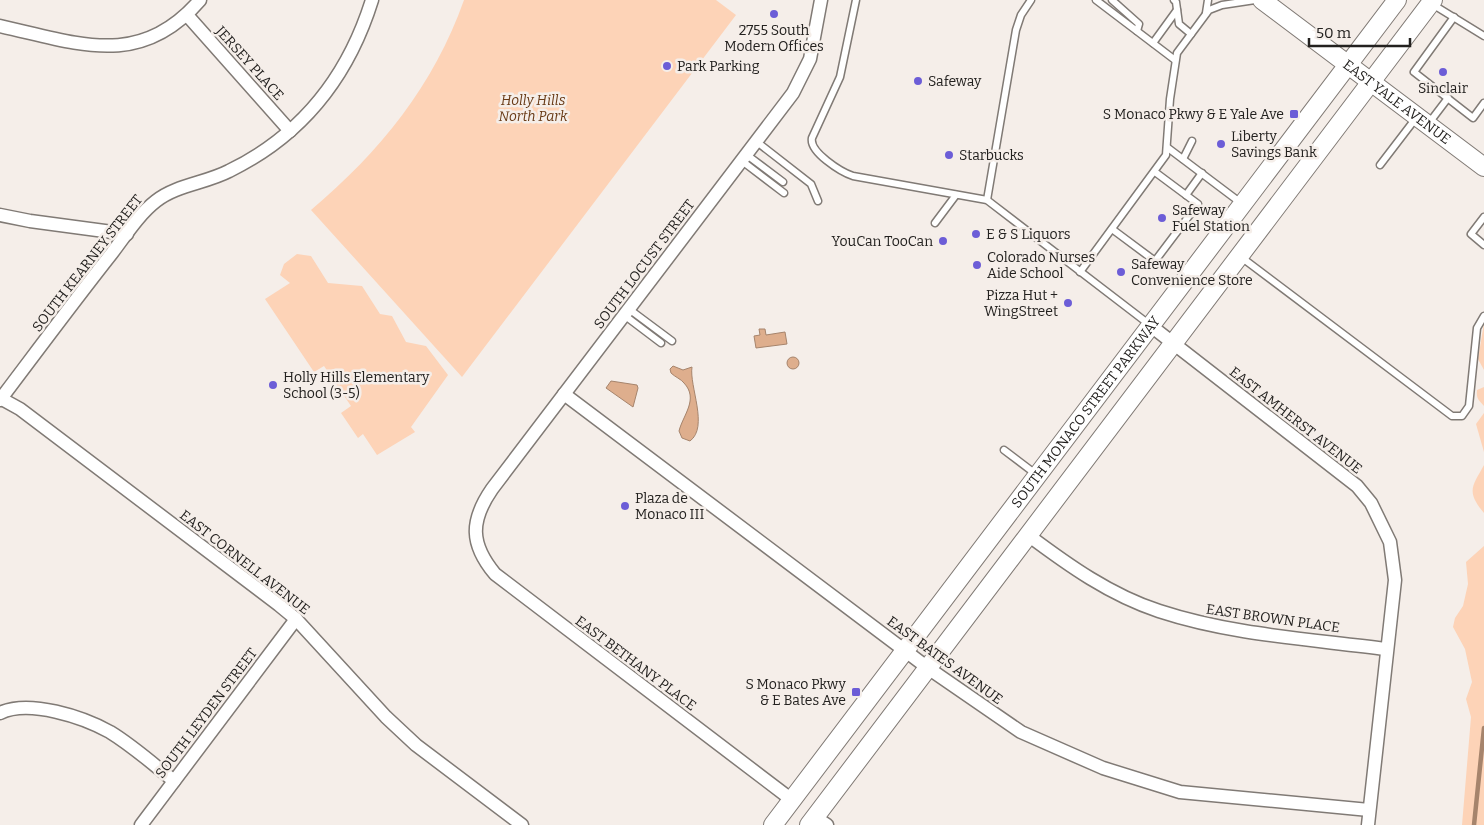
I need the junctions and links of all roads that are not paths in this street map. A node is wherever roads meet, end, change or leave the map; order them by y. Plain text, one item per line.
1 (200, 0) edge
2 (372, 0) edge
3 (821, 0) edge
4 (856, 0) edge
5 (1031, 0) edge
6 (1096, 0) edge
7 (1112, 0) edge
8 (1174, 0) edge
9 (1208, 0) edge
10 (1255, 0) edge
11 (1262, 0) edge
12 (1397, 0) edge
13 (1432, 2) edge
14 (1177, 10) junction
15 (1206, 14) junction
16 (187, 15) junction
17 (1454, 17) junction
18 (0, 26) edge
19 (1137, 31) junction
20 (1191, 34) junction
21 (1484, 36) edge
22 (1153, 43) junction
23 (1175, 60) junction
24 (1348, 65) junction
25 (1372, 83) junction
26 (1448, 98) junction
27 (1484, 103) edge
28 (1422, 121) junction
29 (290, 131) junction
30 (1192, 141) dead end
31 (757, 142) junction
32 (1168, 148) junction
33 (744, 158) junction
34 (1183, 159) junction
35 (1380, 165) dead end
36 (1484, 167) edge
37 (1155, 172) junction
38 (1202, 173) junction
39 (783, 182) dead end
40 (784, 193) dead end
41 (956, 195) junction
42 (1186, 195) junction
43 (987, 200) junction
44 (818, 201) dead end
45 (1243, 204) junction
46 (0, 214) edge
47 (1484, 217) edge
48 (935, 223) dead end
49 (1112, 228) junction
50 (127, 234) junction
51 (1484, 245) edge
52 (1240, 256) junction
53 (1080, 272) junction
54 (627, 312) junction
55 (1484, 316) edge
56 (1151, 326) junction
57 (672, 341) dead end
58 (661, 343) dead end
59 (1174, 344) junction
60 (564, 394) junction
61 (0, 399) edge
62 (1004, 450) dead end
63 (1038, 476) junction
64 (1028, 535) junction
65 (476, 538) joint
66 (296, 619) junction
67 (1386, 649) junction
68 (905, 650) junction
69 (928, 668) junction
70 (0, 713) edge
71 (174, 781) junction
72 (792, 800) junction
73 (1369, 810) junction
74 (817, 822) edge
75 (141, 825) edge
76 (522, 825) edge
77 (773, 825) edge
78 (1368, 825) edge

1 - 16 street
2 - 29 street, SOUTH KEARNEY STREET
3 - 31 street, SOUTH LOCUST STREET
4 - 41 lane
5 - 43 lane
6 - 19 lane
7 - 19 lane
8 - 14 lane
9 - 15 lane
10 - 15 lane
11 - 24 main road, EAST YALE AVENUE
12 - 24 main road, SOUTH MONACO STREET PARKWAY
13 - 17 lane
13 - 25 main road, SOUTH MONACO STREET PARKWAY
14 - 20 lane
14 - 22 lane
15 - 20 lane
16 - 18 street
16 - 29 street, JERSEY PLACE
17 - 21 lane
17 - 26 lane
19 - 22 lane
20 - 23 lane
22 - 23 lane
23 - 32 lane
24 - 25 main road, EAST YALE AVENUE
24 - 45 main road, SOUTH MONACO STREET PARKWAY
25 - 28 main road, EAST YALE AVENUE
25 - 52 main road, SOUTH MONACO STREET PARKWAY
26 - 27 lane
26 - 28 lane
28 - 35 lane
28 - 36 main road, EAST YALE AVENUE
29 - 50 street, SOUTH KEARNEY STREET
30 - 34 lane
31 - 33 street, SOUTH LOCUST STREET
31 - 44 lane
32 - 34 lane
32 - 37 lane
33 - 39 lane
33 - 40 lane
33 - 54 street, SOUTH LOCUST STREET
34 - 38 lane
37 - 42 lane
37 - 49 lane
38 - 42 lane
38 - 45 lane
41 - 43 lane
41 - 48 lane
42 - 49 lane
43 - 53 lane
45 - 56 main road, SOUTH MONACO STREET PARKWAY
46 - 50 street
47 - 51 lane
49 - 53 lane
50 - 61 street, SOUTH KEARNEY STREET
52 - 55 lane
52 - 59 main road, SOUTH MONACO STREET PARKWAY
53 - 56 lane
54 - 57 lane
54 - 58 lane
54 - 60 street, SOUTH LOCUST STREET
56 - 59 street, EAST AMHERST AVENUE
56 - 63 main road, SOUTH MONACO STREET PARKWAY
59 - 64 main road, SOUTH MONACO STREET PARKWAY
59 - 67 street, EAST AMHERST AVENUE
60 - 65 street, SOUTH LOCUST STREET
60 - 68 street, EAST BATES AVENUE
61 - 66 street, EAST CORNELL AVENUE
62 - 63 lane
63 - 68 main road, SOUTH MONACO STREET PARKWAY
64 - 67 street, EAST BROWN PLACE
64 - 69 main road, SOUTH MONACO STREET PARKWAY
65 - 72 street, EAST BETHANY PLACE
66 - 71 street, SOUTH LEYDEN STREET
66 - 76 street, EAST CORNELL AVENUE
67 - 73 street, EAST AMHERST AVENUE
68 - 69 street, EAST BATES AVENUE
68 - 72 main road, SOUTH MONACO STREET PARKWAY
69 - 73 street, EAST BATES AVENUE
69 - 74 main road, SOUTH MONACO STREET PARKWAY
70 - 71 street
71 - 75 street, SOUTH LEYDEN STREET
72 - 77 main road, SOUTH MONACO STREET PARKWAY
73 - 78 street, EAST AMHERST AVENUE

